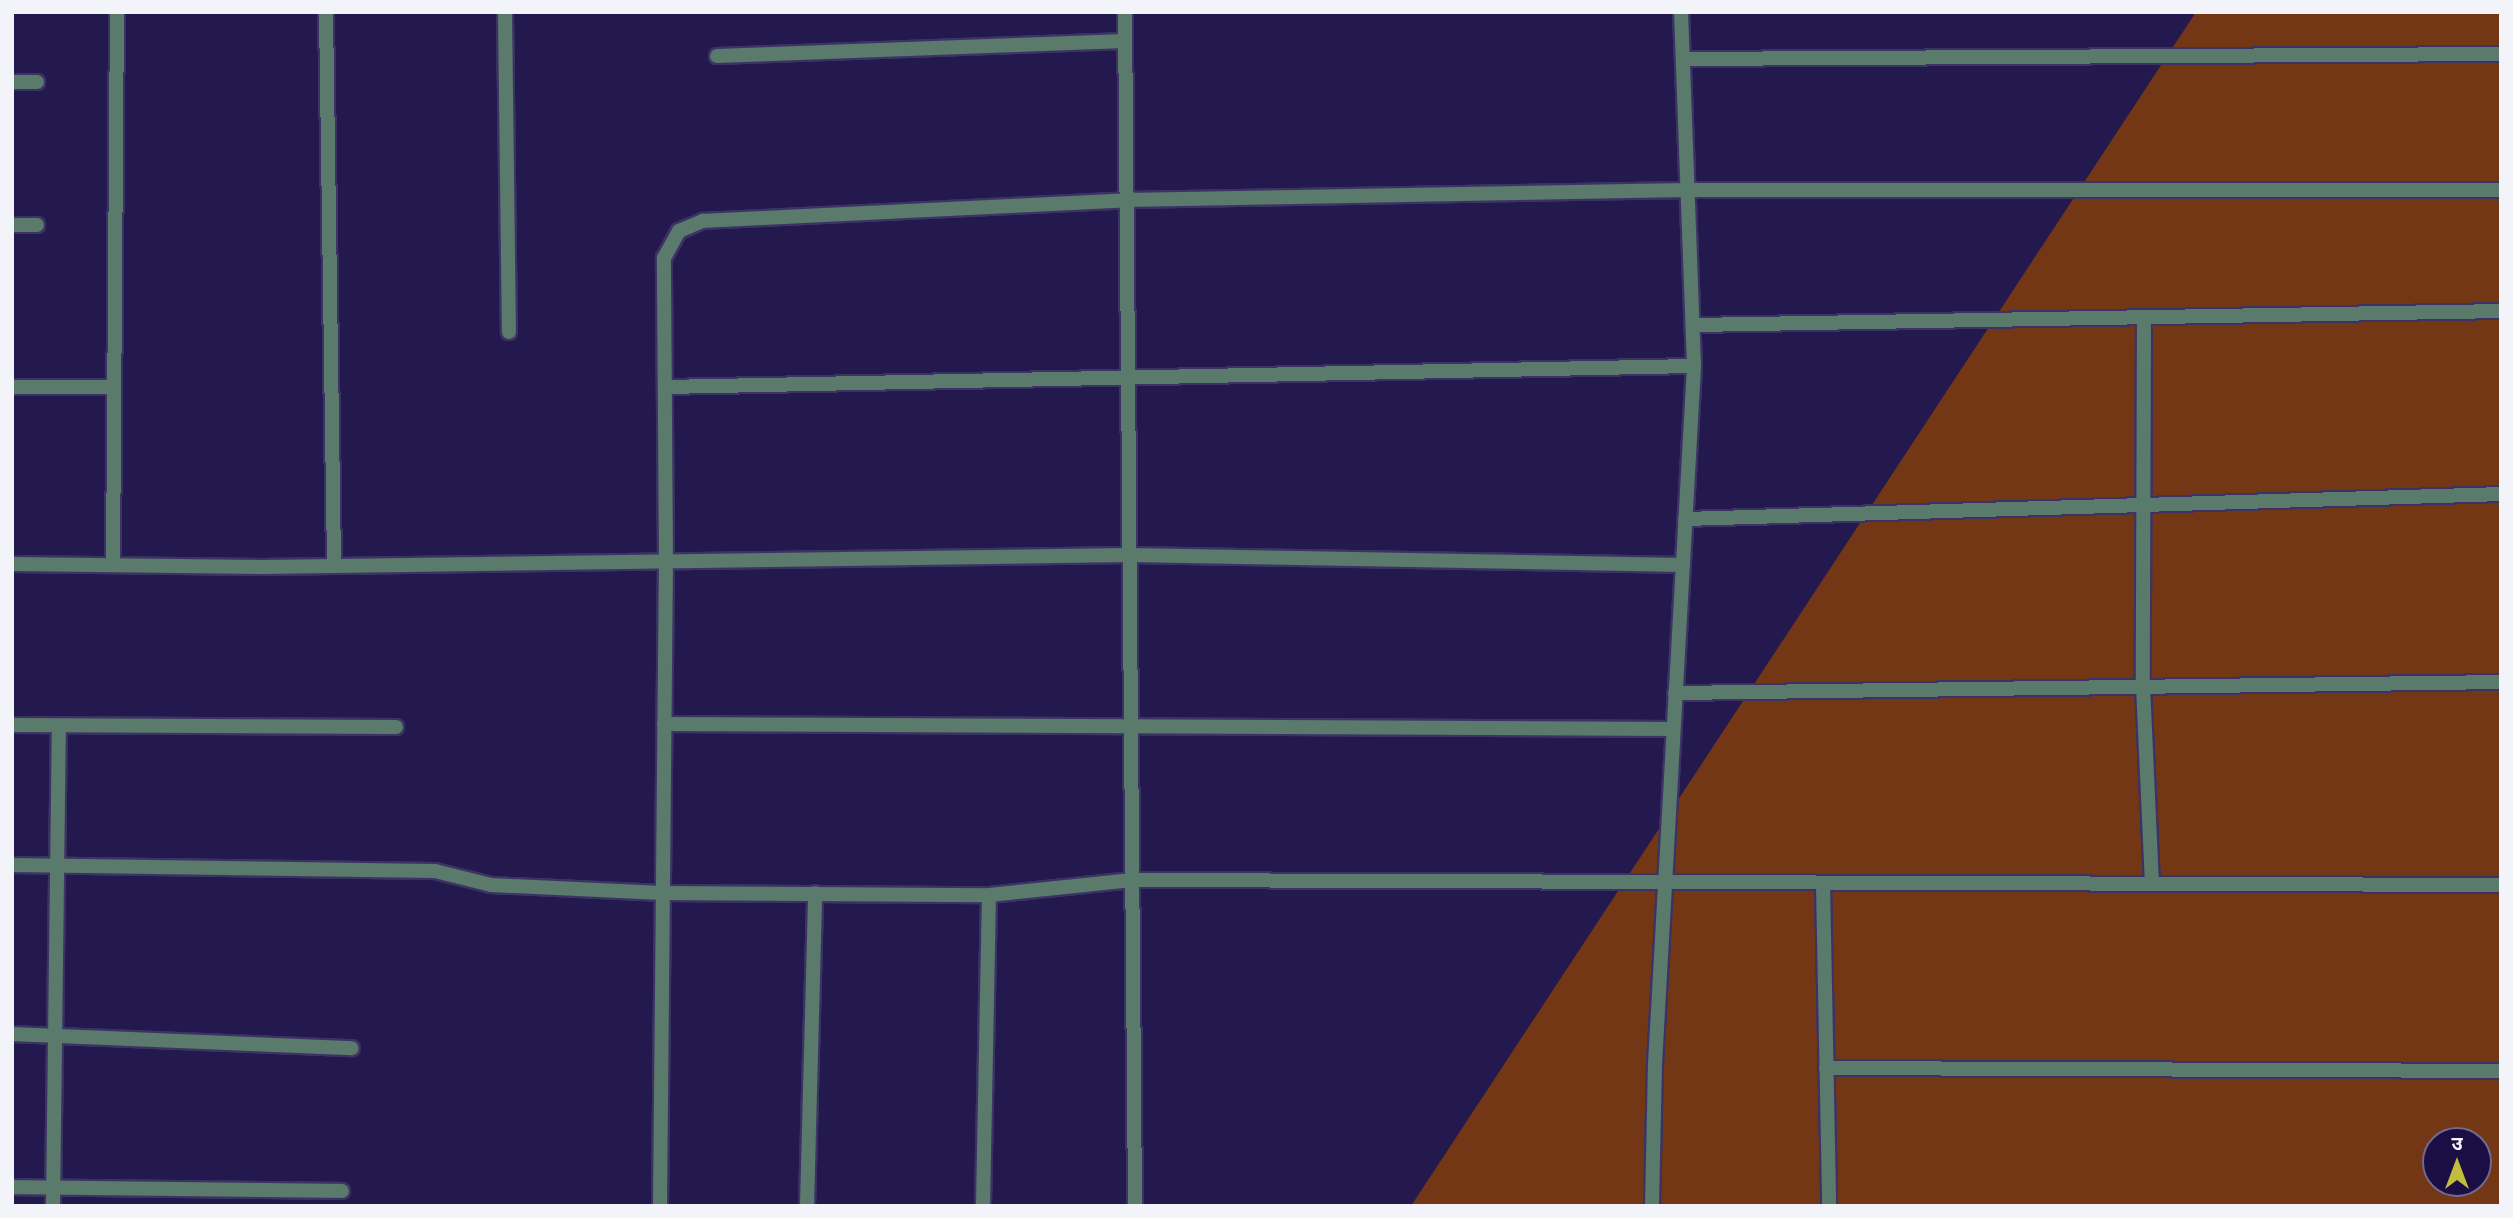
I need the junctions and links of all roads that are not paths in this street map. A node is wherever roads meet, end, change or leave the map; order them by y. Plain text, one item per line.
1 (117, 12) edge
2 (326, 12) edge
3 (505, 12) edge
4 (1125, 12) edge
5 (1681, 12) edge
6 (1125, 41) junction
7 (2501, 54) edge
8 (717, 55) dead end
9 (1683, 59) junction
10 (12, 82) edge
11 (37, 82) dead end
12 (1690, 190) junction
13 (2501, 190) edge
14 (1126, 200) junction
15 (12, 225) edge
16 (37, 225) dead end
17 (2501, 311) edge
18 (2144, 318) junction
19 (1694, 325) junction
20 (509, 332) dead end
21 (1694, 366) junction
22 (1128, 377) junction
23 (12, 387) edge
24 (111, 387) junction
25 (665, 387) junction
26 (2501, 494) edge
27 (2146, 505) junction
28 (1685, 519) junction
29 (1129, 555) junction
30 (666, 562) junction
31 (12, 564) edge
32 (113, 565) junction
33 (1683, 565) junction
34 (334, 566) junction
35 (2501, 682) edge
36 (2143, 686) junction
37 (1675, 693) junction
38 (664, 724) junction
39 (12, 725) edge
40 (59, 726) junction
41 (1131, 726) junction
42 (396, 727) dead end
43 (1673, 729) junction
44 (12, 865) edge
45 (57, 866) junction
46 (1132, 880) junction
47 (1665, 884) junction
48 (1823, 884) junction
49 (2152, 884) junction
50 (2501, 885) edge
51 (662, 893) junction
52 (815, 893) junction
53 (989, 895) junction
54 (12, 1034) edge
55 (53, 1036) junction
56 (352, 1048) dead end
57 (1825, 1068) junction
58 (2501, 1071) edge
59 (12, 1187) edge
60 (53, 1187) junction
61 (342, 1191) dead end
62 (53, 1206) edge
63 (660, 1206) edge
64 (807, 1206) edge
65 (983, 1206) edge
66 (1136, 1206) edge
67 (1653, 1206) edge
68 (1829, 1206) edge

1 - 24 street
2 - 34 street
3 - 20 street
4 - 6 street
5 - 9 street
6 - 8 street
6 - 14 street
7 - 9 street
9 - 12 street
10 - 11 street
12 - 13 street
12 - 14 street
12 - 19 street
14 - 22 street
14 - 25 street
15 - 16 street
17 - 18 street
18 - 19 street
18 - 27 street
19 - 21 street
21 - 22 street
21 - 28 street
22 - 25 street
22 - 29 street
23 - 24 street
24 - 32 street
25 - 30 street
26 - 27 street
27 - 28 street
27 - 36 street
28 - 33 street
29 - 30 street
29 - 33 street
29 - 41 street
30 - 34 street
30 - 38 street
31 - 32 street
32 - 34 street
33 - 37 street
35 - 36 street
36 - 37 street
36 - 49 street
37 - 43 street
38 - 41 street
38 - 51 street
39 - 40 street
40 - 42 street
40 - 45 street
41 - 43 street
41 - 46 street
43 - 47 street
44 - 45 street
45 - 51 street
45 - 55 street
46 - 47 street
46 - 53 street
46 - 66 street
47 - 48 street
47 - 67 street
48 - 49 street
48 - 57 street
49 - 50 street
51 - 52 street
51 - 63 street
52 - 53 street
52 - 64 street
53 - 65 street
54 - 55 street
55 - 56 street
55 - 60 street
57 - 58 street
57 - 68 street
59 - 60 street
60 - 61 street
60 - 62 street

